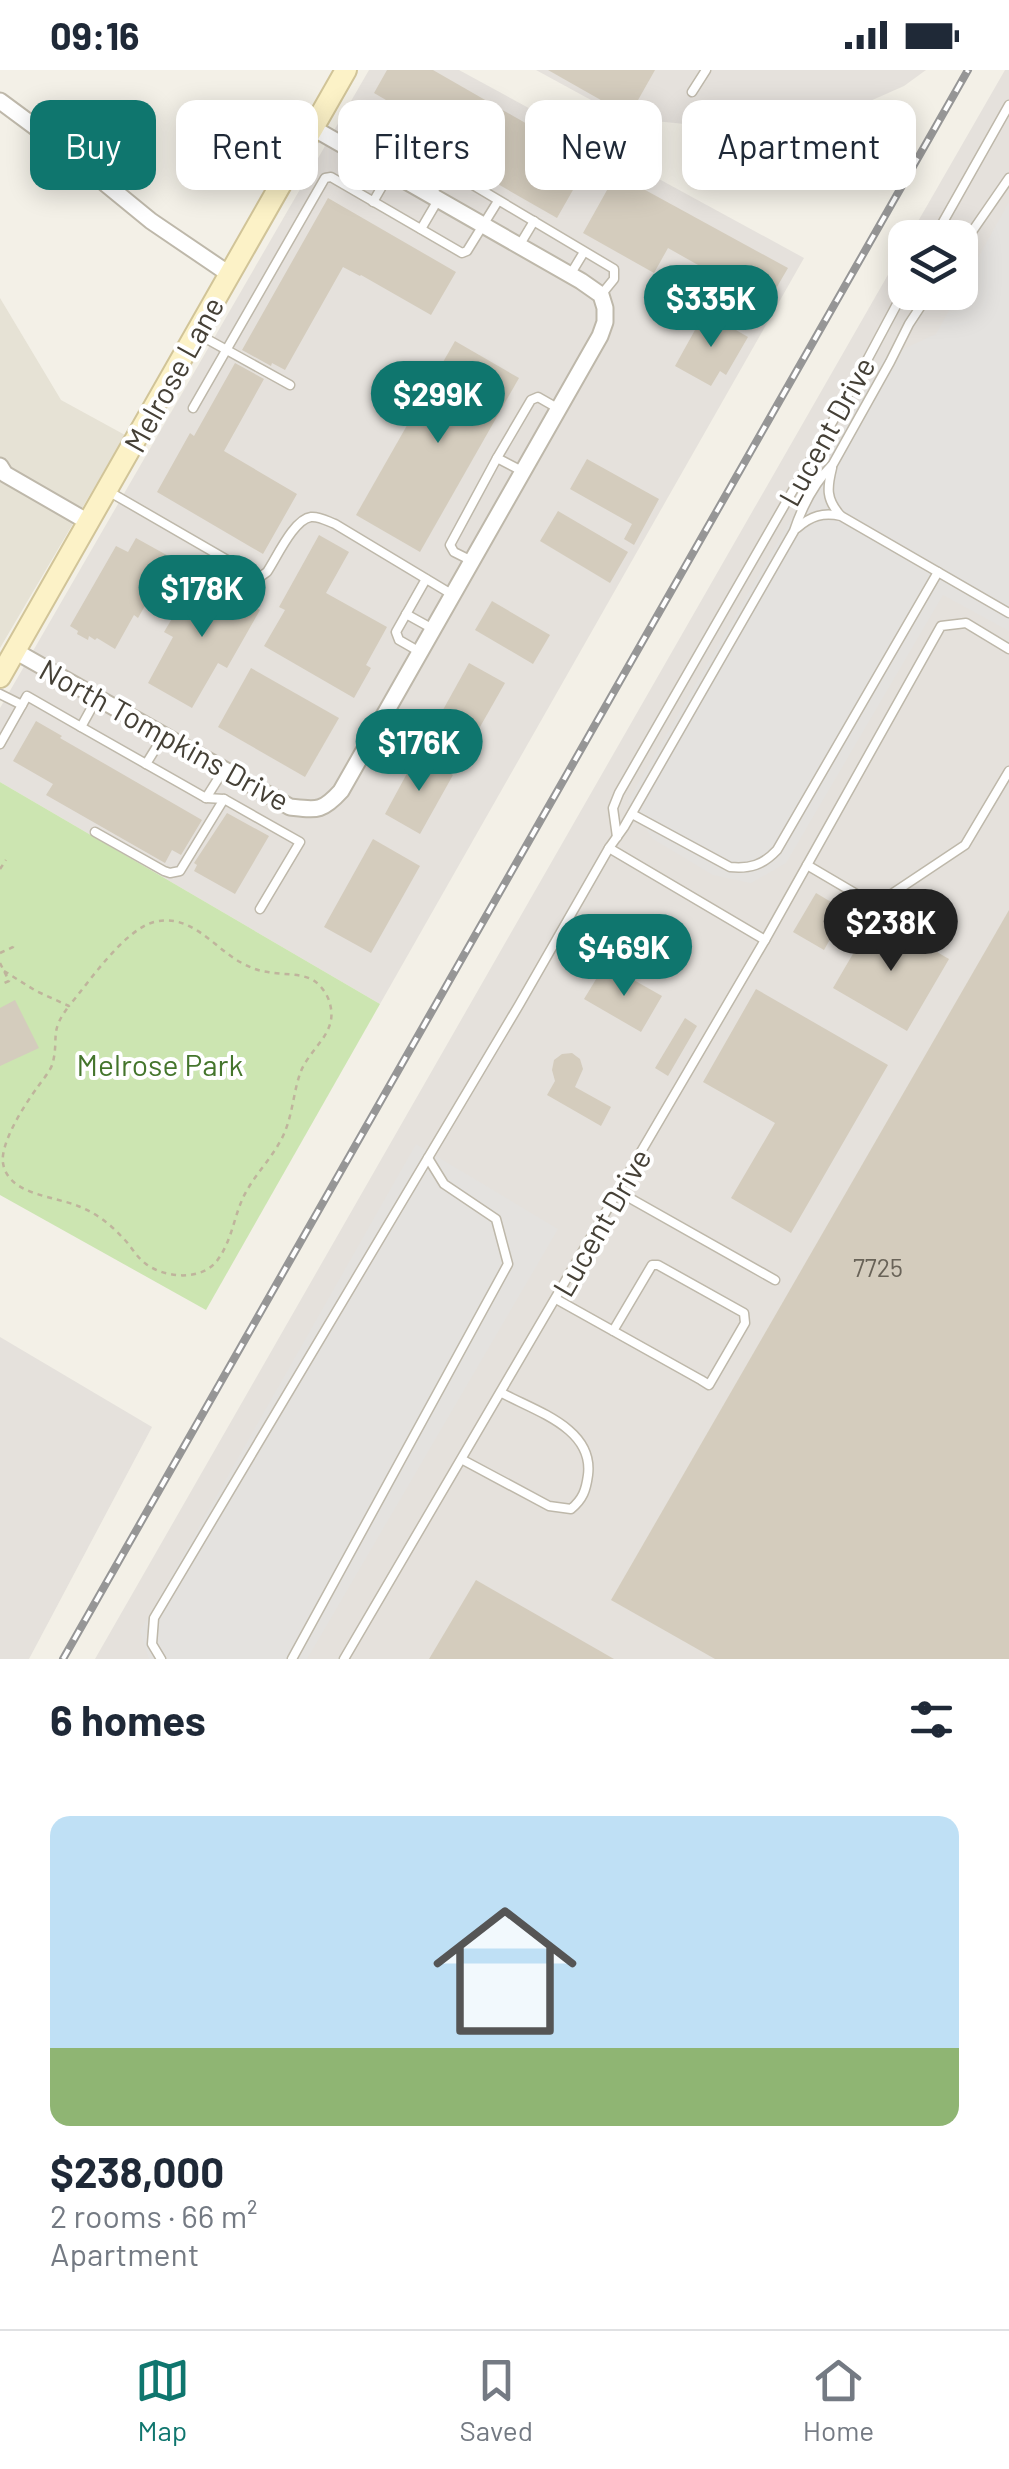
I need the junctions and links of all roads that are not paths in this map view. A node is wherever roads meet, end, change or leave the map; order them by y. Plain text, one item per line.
1 (346, 70) edge
2 (706, 70) edge
3 (692, 92) dead end
4 (0, 101) edge
5 (1009, 105) edge
6 (318, 119) edge
7 (1009, 178) edge
8 (278, 190) edge
9 (380, 190) edge
10 (420, 190) edge
11 (437, 190) edge
12 (480, 190) edge
13 (434, 198) junction
14 (498, 201) junction
15 (373, 202) junction
16 (944, 220) edge
17 (534, 222) junction
18 (978, 223) edge
19 (483, 224) junction
20 (420, 229) junction
21 (519, 246) junction
22 (584, 252) junction
23 (230, 274) junction
24 (570, 275) junction
25 (603, 301) junction
26 (894, 310) edge
27 (918, 310) edge
28 (196, 333) junction
29 (226, 350) junction
30 (290, 385) dead end
31 (192, 408) dead end
32 (559, 409) junction
33 (497, 458) junction
34 (833, 464) junction
35 (0, 466) edge
36 (523, 472) junction
37 (108, 490) junction
38 (841, 516) junction
39 (90, 522) junction
40 (794, 531) junction
41 (472, 561) junction
42 (938, 572) junction
43 (426, 579) junction
44 (453, 595) junction
45 (1009, 613) edge
46 (406, 614) junction
47 (433, 629) junction
48 (1009, 649) edge
49 (15, 651) junction
50 (420, 652) junction
51 (0, 676) edge
52 (0, 694) edge
53 (98, 698) junction
54 (22, 706) junction
55 (81, 727) junction
56 (164, 735) junction
57 (0, 744) edge
58 (146, 764) junction
59 (224, 770) junction
60 (1009, 771) edge
61 (256, 788) junction
62 (206, 798) junction
63 (224, 799) junction
64 (290, 807) junction
65 (243, 810) junction
66 (632, 814) junction
67 (277, 829) junction
68 (96, 832) dead end
69 (617, 837) junction
70 (609, 848) junction
71 (807, 866) junction
72 (260, 909) dead end
73 (766, 940) junction
74 (428, 1158) junction
75 (618, 1192) junction
76 (775, 1280) dead end
77 (556, 1299) junction
78 (614, 1332) junction
79 (502, 1393) junction
80 (463, 1460) junction
81 (161, 1659) edge
82 (292, 1659) edge
83 (344, 1659) edge

1 - 6 street, Melrose Lane
2 - 3 lane
4 - 23 street
5 - 16 lane
7 - 18 lane
8 - 23 street, Melrose Lane
9 - 15 lane
10 - 13 street
11 - 13 lane
12 - 14 lane
13 - 19 street
13 - 20 lane
14 - 17 lane
14 - 19 lane
15 - 20 lane
15 - 29 lane
17 - 21 lane
17 - 22 lane
19 - 20 lane
19 - 21 street
21 - 24 street
22 - 24 lane
22 - 25 lane
23 - 28 street, Melrose Lane
24 - 25 street
25 - 32 street
26 - 69 lane, Lucent Drive
27 - 34 lane
28 - 29 lane
28 - 37 street, Melrose Lane
29 - 30 lane
29 - 31 lane
32 - 33 lane
32 - 36 street
33 - 36 lane
33 - 41 lane
34 - 38 lane
34 - 40 lane
35 - 39 street
36 - 41 street
37 - 39 street, Melrose Lane
37 - 43 lane
38 - 40 lane
38 - 42 lane
39 - 49 street, Melrose Lane
40 - 66 lane
41 - 44 street
42 - 45 lane
42 - 66 lane
43 - 44 lane
43 - 46 lane
44 - 47 street
46 - 47 lane
46 - 50 lane
47 - 50 street
48 - 71 lane, Lucent Drive
49 - 51 street, Melrose Lane
49 - 53 street, North Tompkins Drive
50 - 64 street, North Tompkins Drive
52 - 54 lane
53 - 55 lane
53 - 56 street, North Tompkins Drive
54 - 55 lane
54 - 57 lane
55 - 58 lane
56 - 58 lane
56 - 59 street, North Tompkins Drive
58 - 62 lane
59 - 61 street, North Tompkins Drive
59 - 62 lane
60 - 71 lane
61 - 64 street, North Tompkins Drive
61 - 65 lane
62 - 63 lane
63 - 65 lane
63 - 68 lane
64 - 67 lane
65 - 67 lane
66 - 69 lane
67 - 72 lane
69 - 70 lane
70 - 73 lane
70 - 74 lane
71 - 73 lane, Lucent Drive
73 - 75 lane, Lucent Drive
74 - 81 lane
74 - 82 lane
75 - 76 lane
75 - 77 lane, Lucent Drive
77 - 78 lane
77 - 79 lane, Lucent Drive
78 - 78 lane
79 - 80 lane, Lucent Drive
79 - 80 lane
80 - 83 lane, Lucent Drive

